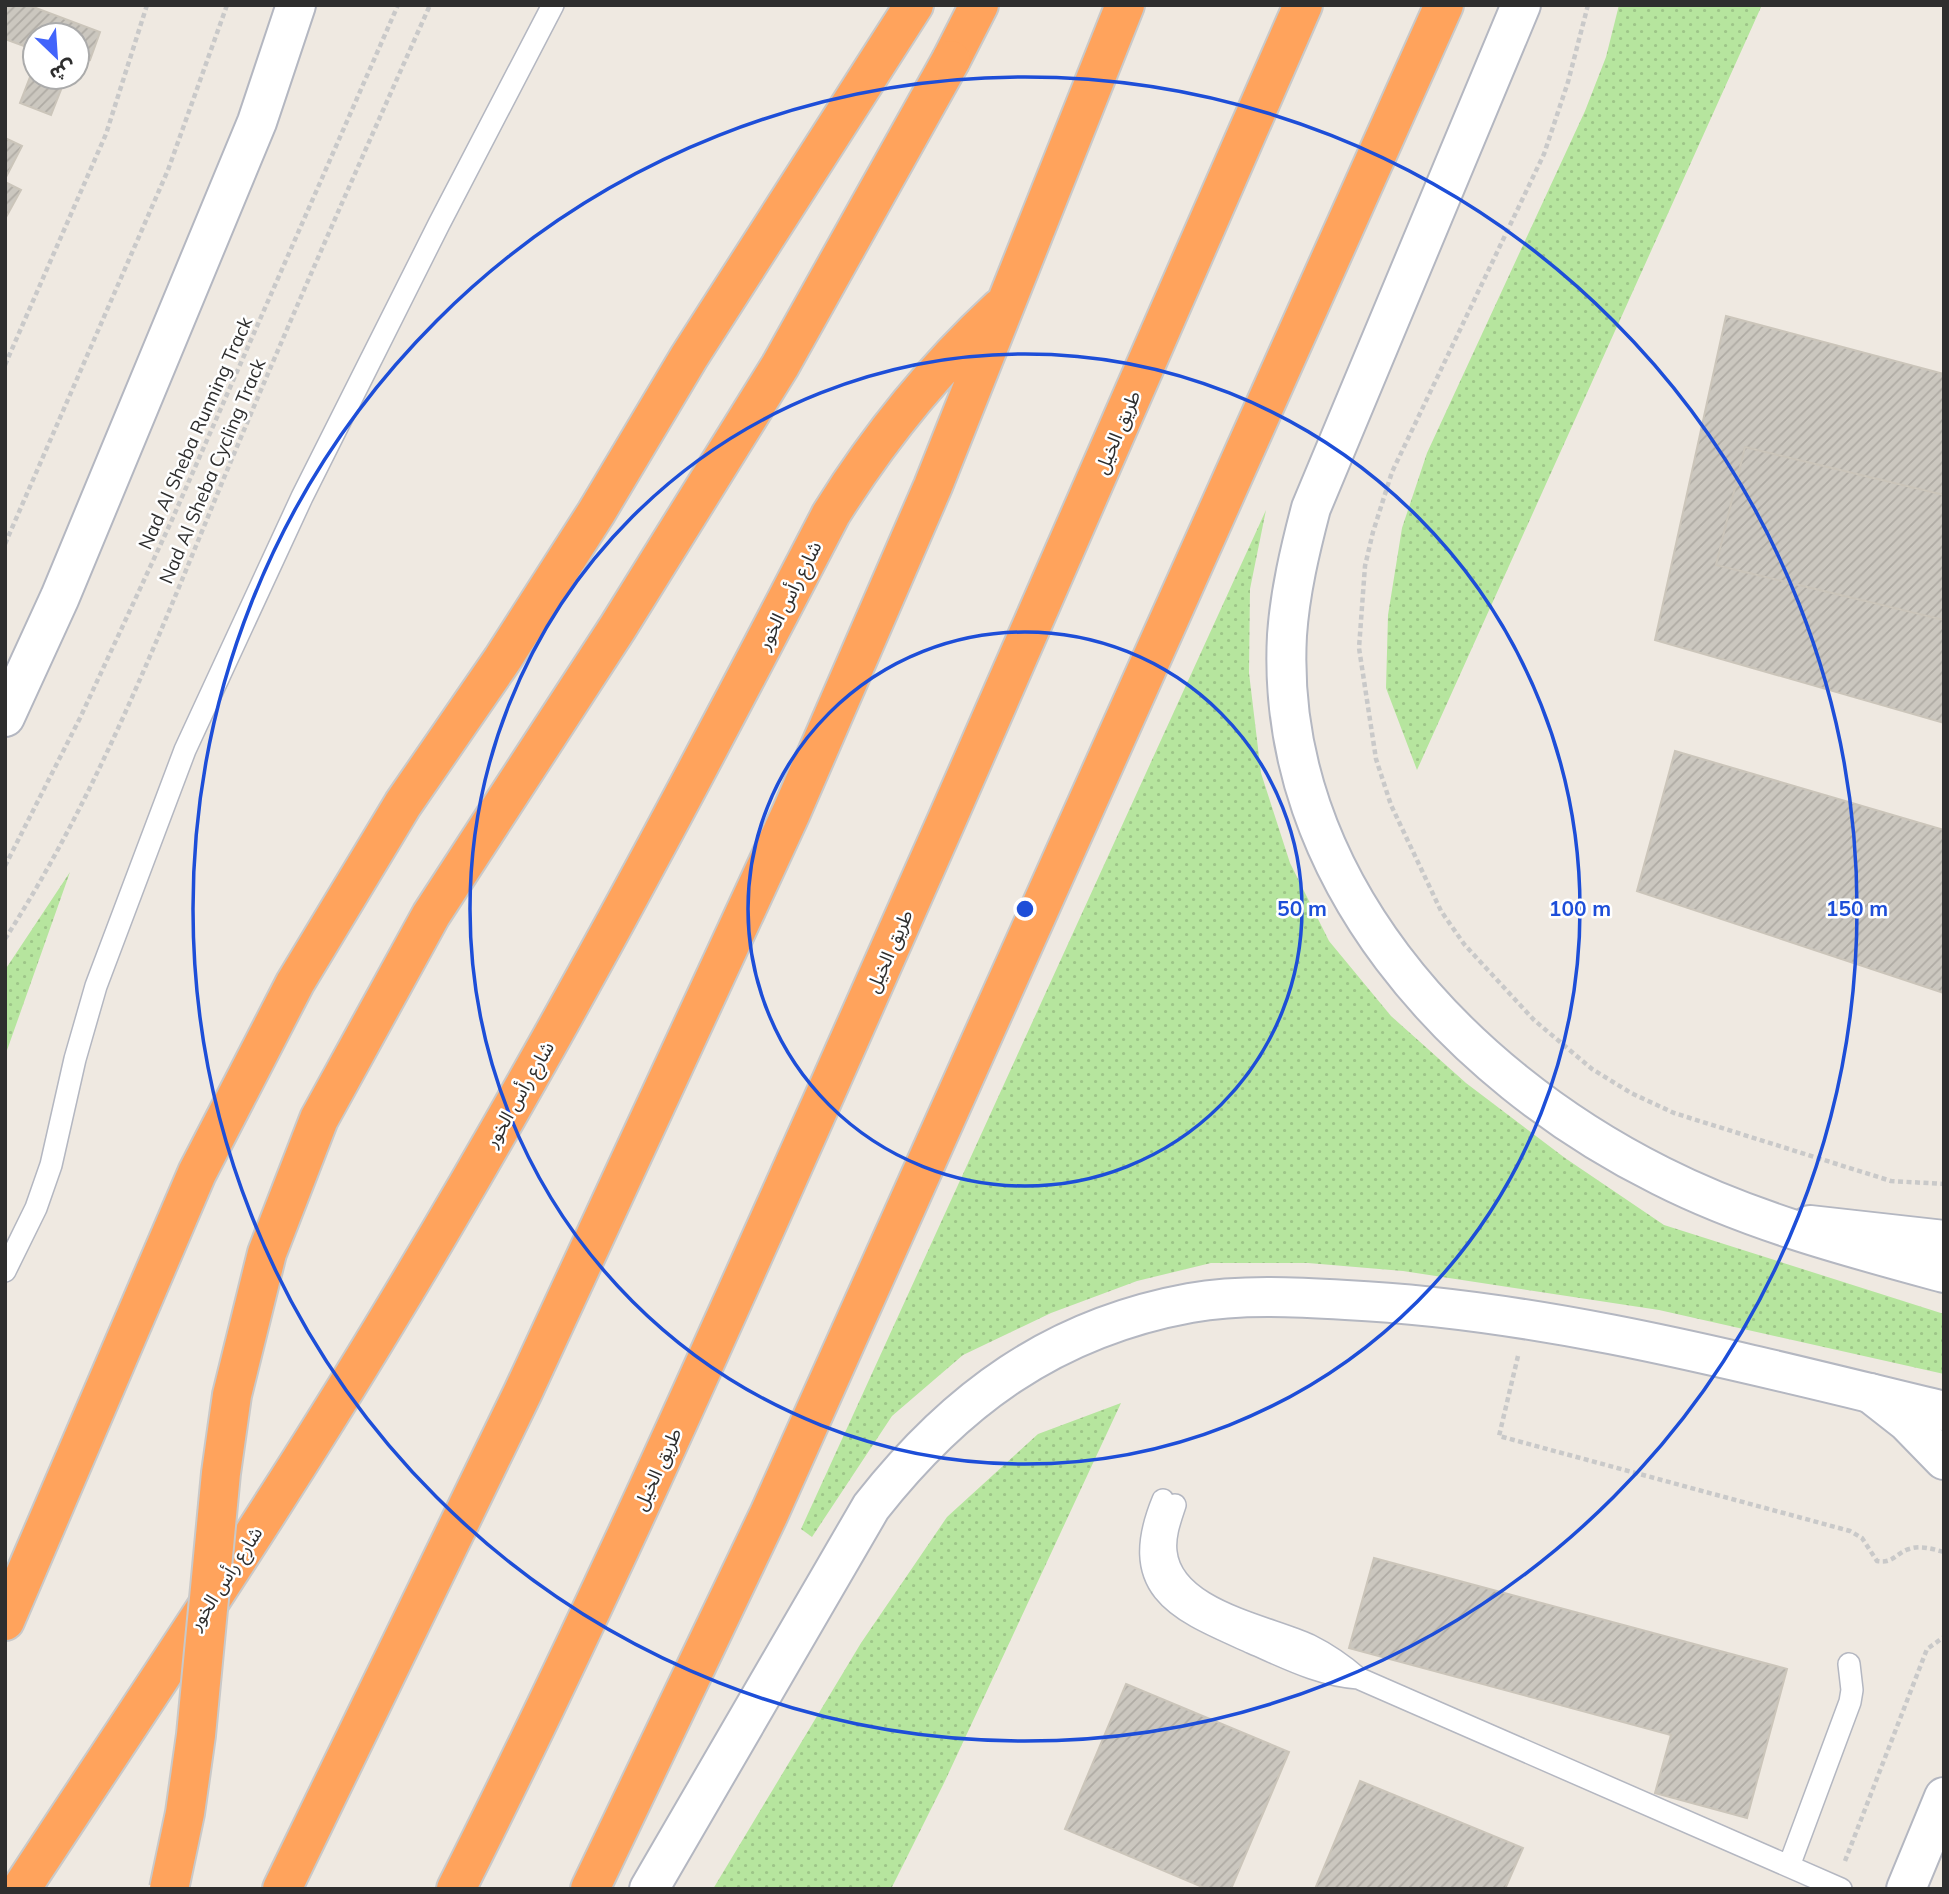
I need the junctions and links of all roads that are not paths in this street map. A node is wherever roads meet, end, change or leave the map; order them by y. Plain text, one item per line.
1 (296, 5) edge
2 (553, 5) edge
3 (914, 5) edge
4 (979, 5) edge
5 (1125, 5) edge
6 (1303, 5) edge
7 (1444, 5) edge
8 (1521, 5) edge
9 (1009, 299) junction
10 (5, 717) edge
11 (1767, 1220) junction
12 (1944, 1240) edge
13 (5, 1271) edge
14 (1944, 1273) edge
15 (1870, 1393) junction
16 (1944, 1411) edge
17 (1944, 1460) edge
18 (1169, 1502) dead end
19 (5, 1621) edge
20 (1849, 1664) dead end
21 (1944, 1797) edge
22 (1789, 1866) junction
23 (1838, 1888) edge
24 (21, 1889) edge
25 (169, 1889) edge
26 (282, 1889) edge
27 (456, 1889) edge
28 (590, 1889) edge
29 (649, 1889) edge
30 (1906, 1889) edge

1 - 10 street
2 - 13 lane
3 - 19 highway
4 - 25 highway, bridge
5 - 9 highway
6 - 27 highway, طريق الخيل
7 - 28 highway
8 - 11 street
9 - 24 highway, شارع رأس الخور
9 - 26 highway
11 - 12 street
11 - 14 street
15 - 16 street
15 - 17 street
15 - 29 street
18 - 22 lane
20 - 22 lane
21 - 30 street
22 - 23 lane

